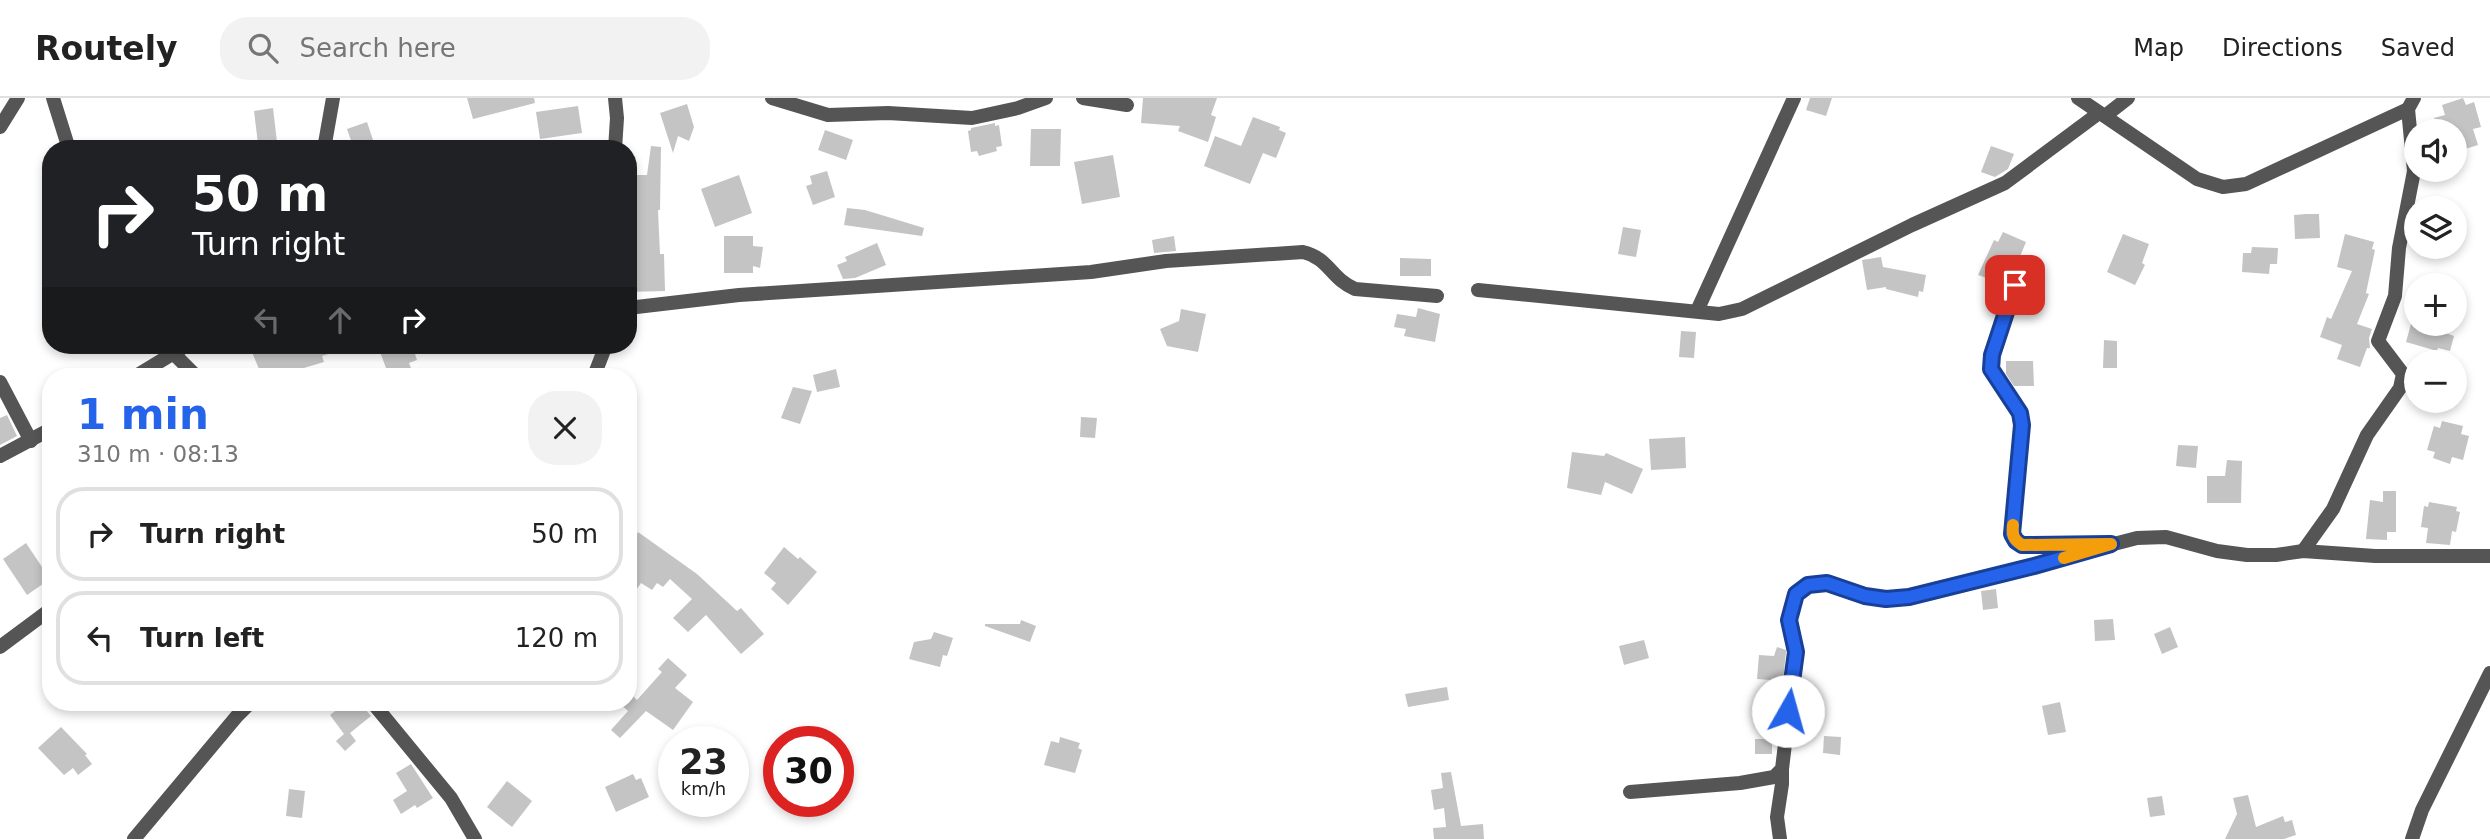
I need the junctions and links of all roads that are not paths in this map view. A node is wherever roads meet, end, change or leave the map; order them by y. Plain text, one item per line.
1 (18, 98) edge
2 (53, 98) edge
3 (333, 98) edge
4 (615, 98) edge
5 (772, 98) edge
6 (1046, 98) edge
7 (1083, 98) edge
8 (1794, 98) edge
9 (2078, 98) edge
10 (2128, 98) edge
11 (2411, 104) edge
12 (1127, 106) dead end
13 (2102, 114) junction
14 (0, 127) edge
15 (66, 140) edge
16 (326, 140) edge
17 (616, 140) edge
18 (2015, 285) dead end
19 (1478, 290) dead end
20 (1437, 296) dead end
21 (637, 307) edge
22 (1697, 311) junction
23 (163, 354) edge
24 (174, 354) edge
25 (146, 368) edge
26 (188, 368) edge
27 (0, 382) edge
28 (42, 434) edge
29 (31, 441) junction
30 (0, 456) edge
31 (2111, 544) junction
32 (2303, 551) junction
33 (2490, 556) edge
34 (42, 616) edge
35 (0, 647) edge
36 (2490, 673) edge
37 (242, 711) edge
38 (379, 711) edge
39 (1782, 769) junction
40 (1630, 792) dead end
41 (134, 839) edge
42 (475, 839) edge
43 (1780, 839) edge
44 (2412, 839) edge

1 - 14 street
2 - 15 street
3 - 16 street
4 - 17 street
5 - 6 street
7 - 12 street
8 - 22 street
9 - 13 street
10 - 13 street
11 - 13 street
11 - 32 street
13 - 22 street
18 - 31 street
19 - 22 street
20 - 21 street
23 - 25 street
24 - 26 street
27 - 29 street
28 - 29 street
29 - 30 street
31 - 32 street
31 - 39 street
32 - 33 street
34 - 35 street
36 - 44 street
37 - 41 street
38 - 42 street
39 - 40 street
39 - 43 street

